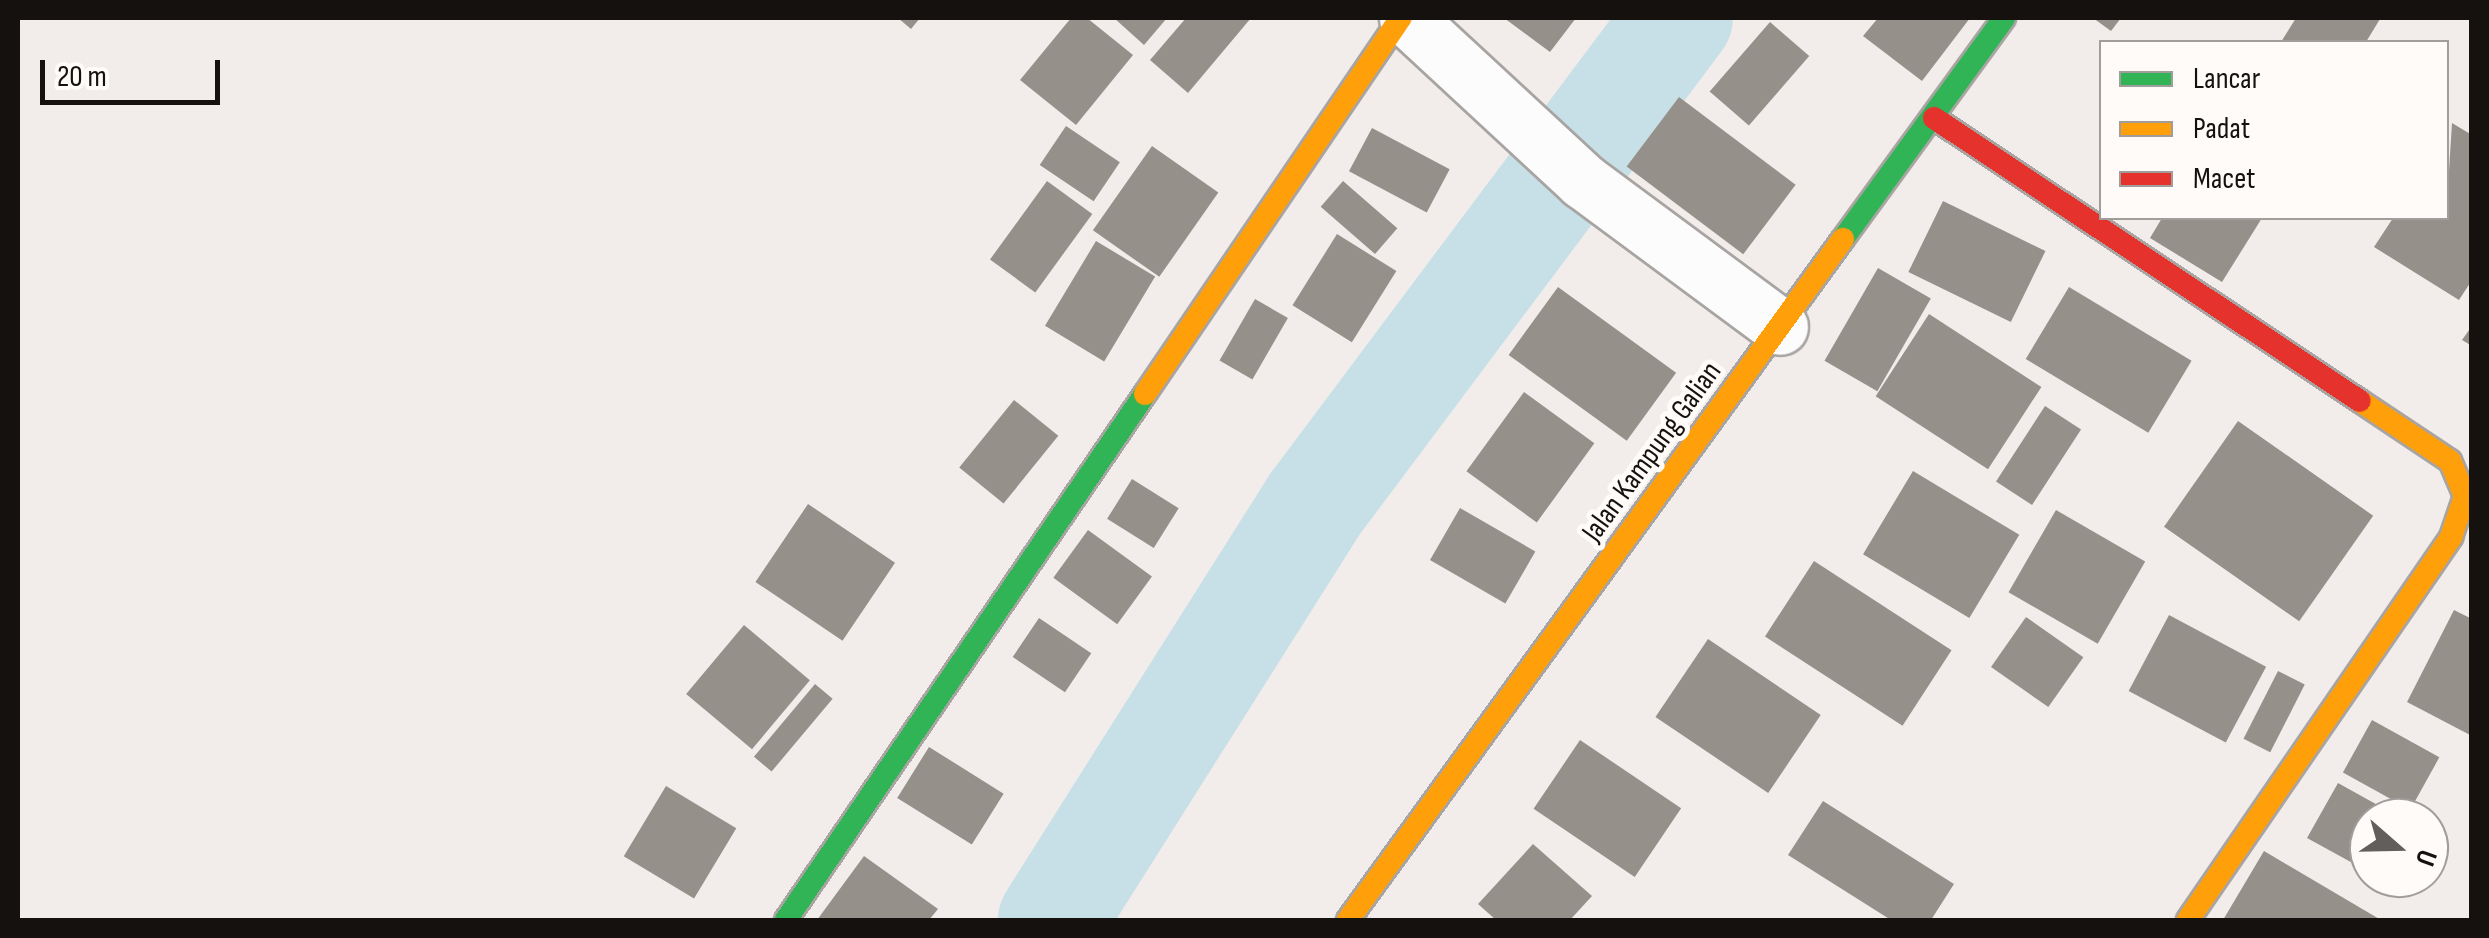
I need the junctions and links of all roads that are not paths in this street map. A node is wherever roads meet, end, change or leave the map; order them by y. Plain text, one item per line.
1 (1404, 18) edge
2 (2004, 18) edge
3 (1934, 118) junction
4 (1780, 327) junction
5 (786, 920) edge
6 (1348, 920) edge
7 (2188, 920) edge

1 - 4 street
1 - 5 street
2 - 3 street, Jalan Kampung Galian
3 - 4 street, Jalan Kampung Galian
3 - 7 street
4 - 6 street, Jalan Kampung Galian

